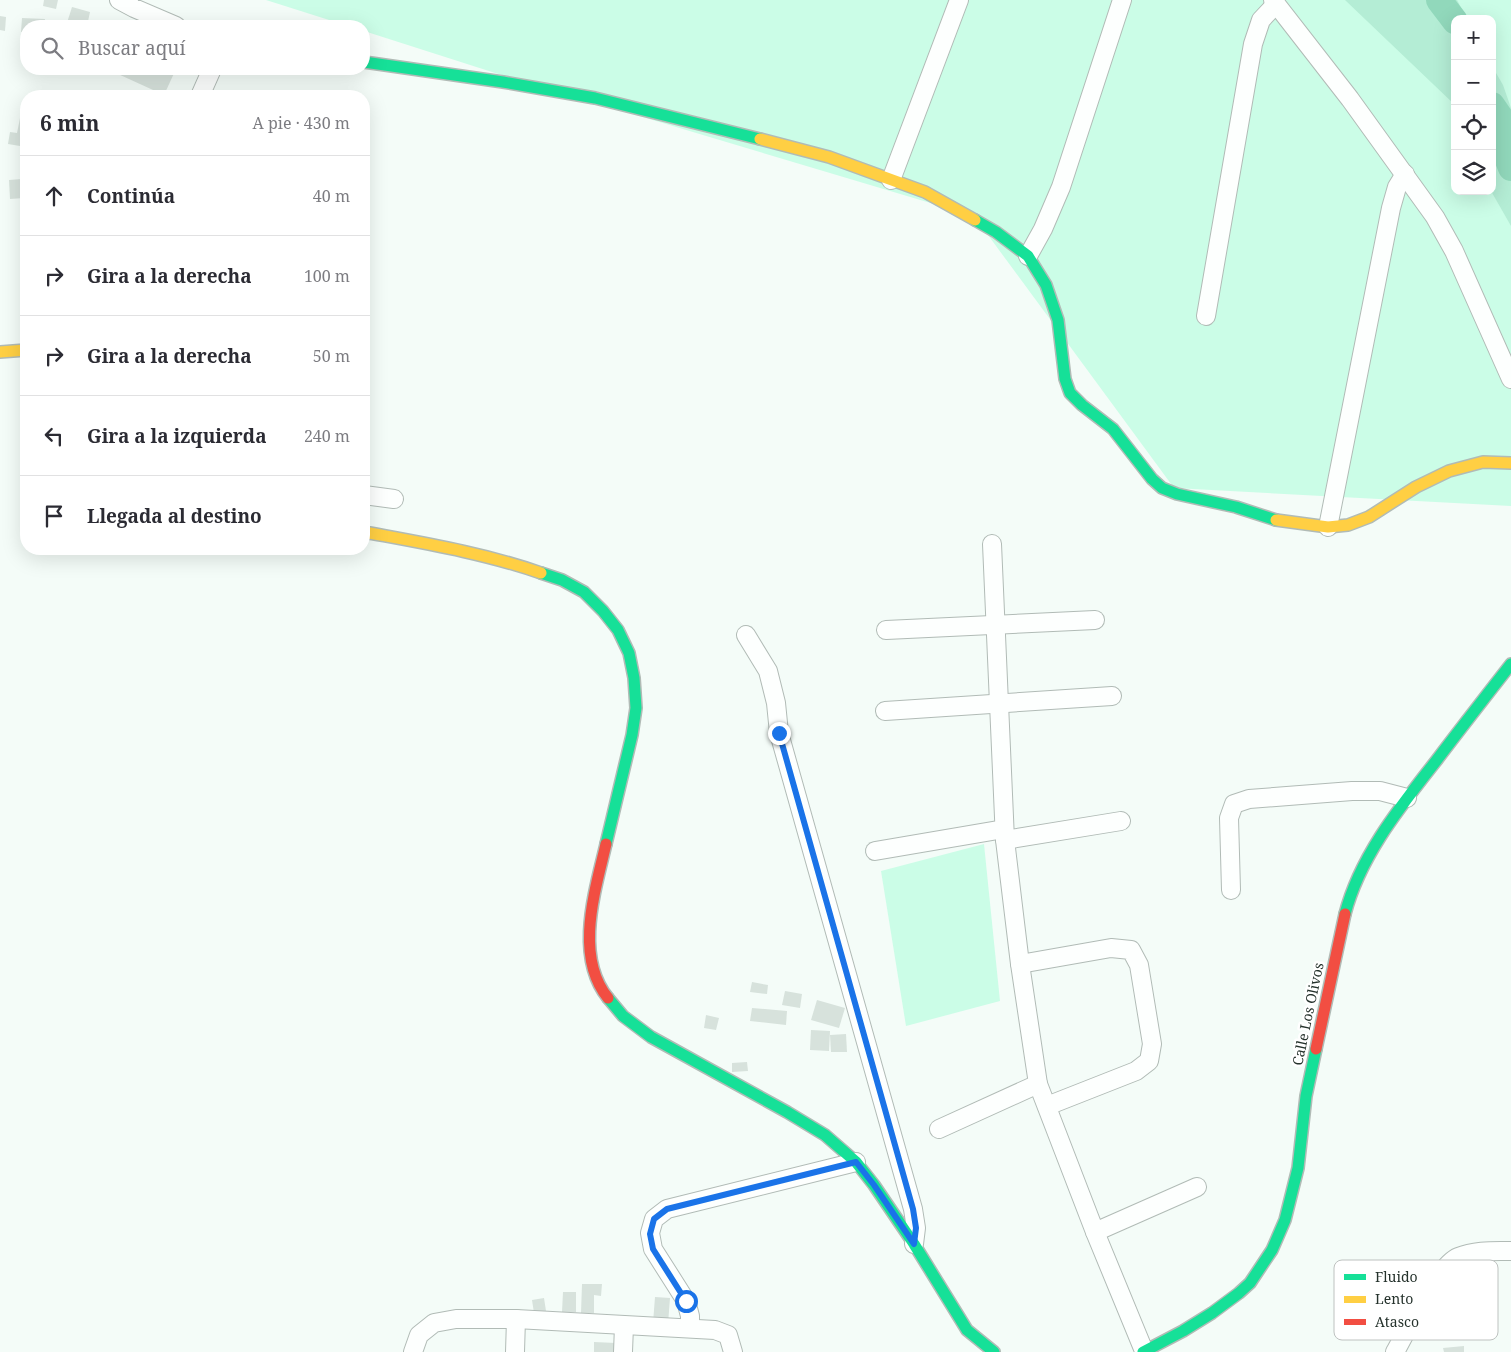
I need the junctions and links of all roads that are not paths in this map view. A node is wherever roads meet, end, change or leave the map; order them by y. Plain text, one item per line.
1 (119, 0) edge
2 (959, 0) edge
3 (1122, 0) edge
4 (1274, 2) edge
5 (162, 20) edge
6 (370, 63) edge
7 (209, 75) edge
8 (203, 90) edge
9 (1405, 174) junction
10 (891, 180) junction
11 (1028, 256) junction
12 (1206, 316) dead end
13 (20, 350) edge
14 (0, 352) edge
15 (1511, 379) edge
16 (1511, 463) edge
17 (370, 496) edge
18 (394, 499) dead end
19 (1328, 527) junction
20 (370, 533) edge
21 (992, 544) dead end
22 (1095, 620) dead end
23 (996, 625) junction
24 (886, 630) dead end
25 (746, 635) dead end
26 (1511, 664) edge
27 (1112, 696) dead end
28 (999, 704) junction
29 (885, 711) dead end
30 (1406, 798) junction
31 (1121, 820) dead end
32 (1004, 834) junction
33 (875, 851) dead end
34 (1231, 890) dead end
35 (1020, 964) junction
36 (1038, 1084) junction
37 (1047, 1106) junction
38 (939, 1129) dead end
39 (856, 1162) junction
40 (1197, 1187) dead end
41 (1095, 1232) junction
42 (914, 1244) junction
43 (1504, 1251) edge
44 (1454, 1260) edge
45 (516, 1319) junction
46 (624, 1326) junction
47 (690, 1328) junction
48 (1402, 1340) edge
49 (413, 1352) edge
50 (515, 1352) edge
51 (623, 1352) edge
52 (733, 1352) edge
53 (994, 1352) edge
54 (1144, 1352) edge
55 (1395, 1352) edge

1 - 5 street
2 - 10 street
3 - 11 street
4 - 9 street
4 - 12 street
6 - 10 street
7 - 8 street
9 - 15 street
9 - 19 street
10 - 11 street
11 - 19 street
13 - 14 street
16 - 19 street
17 - 18 street
20 - 39 street
21 - 23 street
22 - 23 street
23 - 24 street
23 - 28 street
25 - 42 street
26 - 30 street, Calle Los Olivos
27 - 28 street
28 - 29 street
28 - 32 street
30 - 34 street
30 - 54 street, Calle Los Olivos
31 - 32 street
32 - 33 street
32 - 35 street
35 - 36 street
35 - 37 street
36 - 37 street
36 - 38 street
37 - 41 street
39 - 42 street
39 - 47 street
40 - 41 street
41 - 54 street
42 - 53 street
43 - 44 street
45 - 46 street
45 - 49 street
45 - 50 street
46 - 47 street
46 - 51 street
47 - 52 street
48 - 55 street

